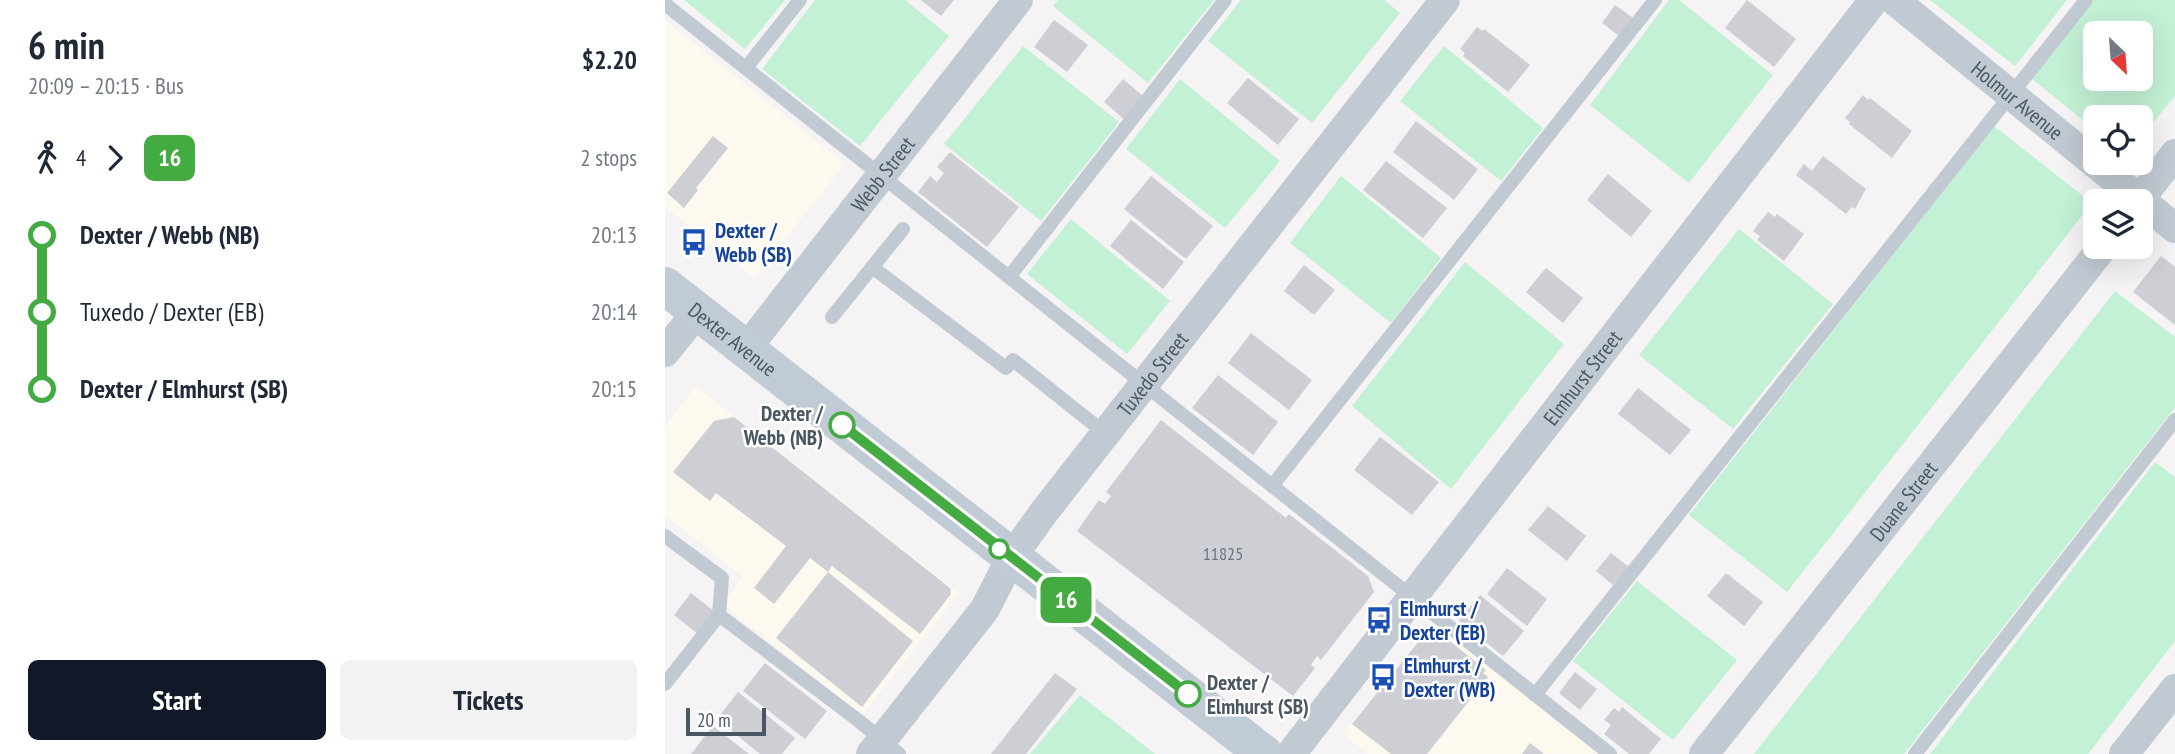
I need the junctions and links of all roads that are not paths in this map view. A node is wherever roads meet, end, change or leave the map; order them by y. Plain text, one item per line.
1 (800, 0) edge
2 (1018, 0) edge
3 (1225, 0) edge
4 (1445, 0) edge
5 (1655, 0) edge
6 (1874, 0) edge
7 (1894, 0) edge
8 (2086, 0) edge
9 (665, 4) edge
10 (746, 68) junction
11 (2012, 95) junction
12 (2175, 154) edge
13 (882, 176) junction
14 (2125, 189) edge
15 (2148, 189) edge
16 (2153, 212) edge
17 (2175, 228) edge
18 (903, 229) dead end
19 (2093, 259) edge
20 (872, 267) junction
21 (1009, 277) junction
22 (665, 286) edge
23 (698, 311) junction
24 (832, 317) dead end
25 (746, 349) junction
26 (665, 352) edge
27 (1145, 385) junction
28 (2175, 420) edge
29 (1106, 434) junction
30 (1272, 486) junction
31 (665, 536) edge
32 (1011, 558) junction
33 (1412, 597) junction
34 (719, 615) junction
35 (665, 684) edge
36 (2175, 689) edge
37 (1535, 695) junction
38 (884, 750) edge
39 (1264, 754) edge
40 (1291, 754) edge
41 (1610, 754) edge
42 (1704, 754) edge
43 (1915, 754) edge
44 (2124, 754) edge

1 - 10 lane
2 - 13 street, Webb Street
3 - 21 lane
4 - 27 street, Tuxedo Street
5 - 30 lane
6 - 33 street, Elmhurst Street
7 - 11 street, Holmur Avenue
8 - 11 lane
9 - 10 lane
10 - 13 lane
11 - 14 street, Holmur Avenue
11 - 37 lane
12 - 15 street
13 - 21 lane
13 - 25 street, Webb Street
16 - 17 street, Holmur Avenue
18 - 20 lane
19 - 42 street, Duane Street
20 - 24 lane
20 - 29 lane
21 - 27 lane
22 - 23 street, Dexter Avenue
23 - 25 street, Dexter Avenue
23 - 26 street
25 - 32 street, Dexter Avenue
27 - 29 street, Tuxedo Street
27 - 30 lane
28 - 43 lane
29 - 32 street, Tuxedo Street
30 - 33 lane
31 - 34 lane
32 - 38 street, Tuxedo Street
32 - 39 street, Dexter Avenue
33 - 37 lane
33 - 40 street, Elmhurst Street
34 - 35 lane
34 - 38 lane
36 - 44 street
37 - 41 lane

